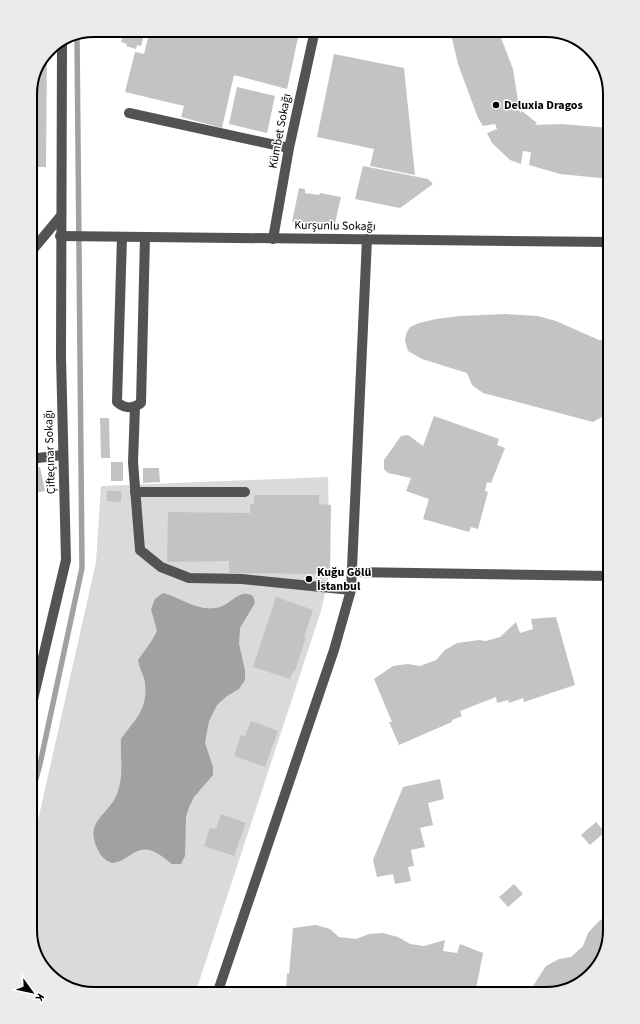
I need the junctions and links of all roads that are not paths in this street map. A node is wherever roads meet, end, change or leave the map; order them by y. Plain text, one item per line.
1 (313, 37) edge
2 (62, 47) edge
3 (129, 113) dead end
4 (289, 148) junction
5 (60, 217) junction
6 (60, 236) junction
7 (122, 237) junction
8 (145, 238) junction
9 (274, 238) junction
10 (367, 240) junction
11 (603, 242) edge
12 (37, 245) edge
13 (135, 407) junction
14 (62, 455) junction
15 (37, 458) edge
16 (135, 492) junction
17 (245, 492) dead end
18 (351, 572) junction
19 (603, 576) edge
20 (351, 590) junction
21 (42, 660) junction
22 (37, 661) edge
23 (37, 682) edge
24 (219, 987) edge

1 - 4 street, Kümbet Sokağı
2 - 5 street, Çifteçınar Sokağı
3 - 4 street
4 - 9 street, Kümbet Sokağı
5 - 6 street, Çifteçınar Sokağı
5 - 12 street
6 - 7 street, Kurşunlu Sokağı
6 - 14 street, Çifteçınar Sokağı
7 - 8 street, Kurşunlu Sokağı
7 - 13 street
8 - 9 street, Kurşunlu Sokağı
8 - 13 street
9 - 10 street, Kurşunlu Sokağı
10 - 11 street, Kurşunlu Sokağı
10 - 18 street
13 - 16 street
14 - 15 street
14 - 21 street, Çifteçınar Sokağı
16 - 17 street
16 - 20 street
18 - 19 street
18 - 20 street
20 - 24 street
21 - 22 street
21 - 23 street, Çifteçınar Sokağı

